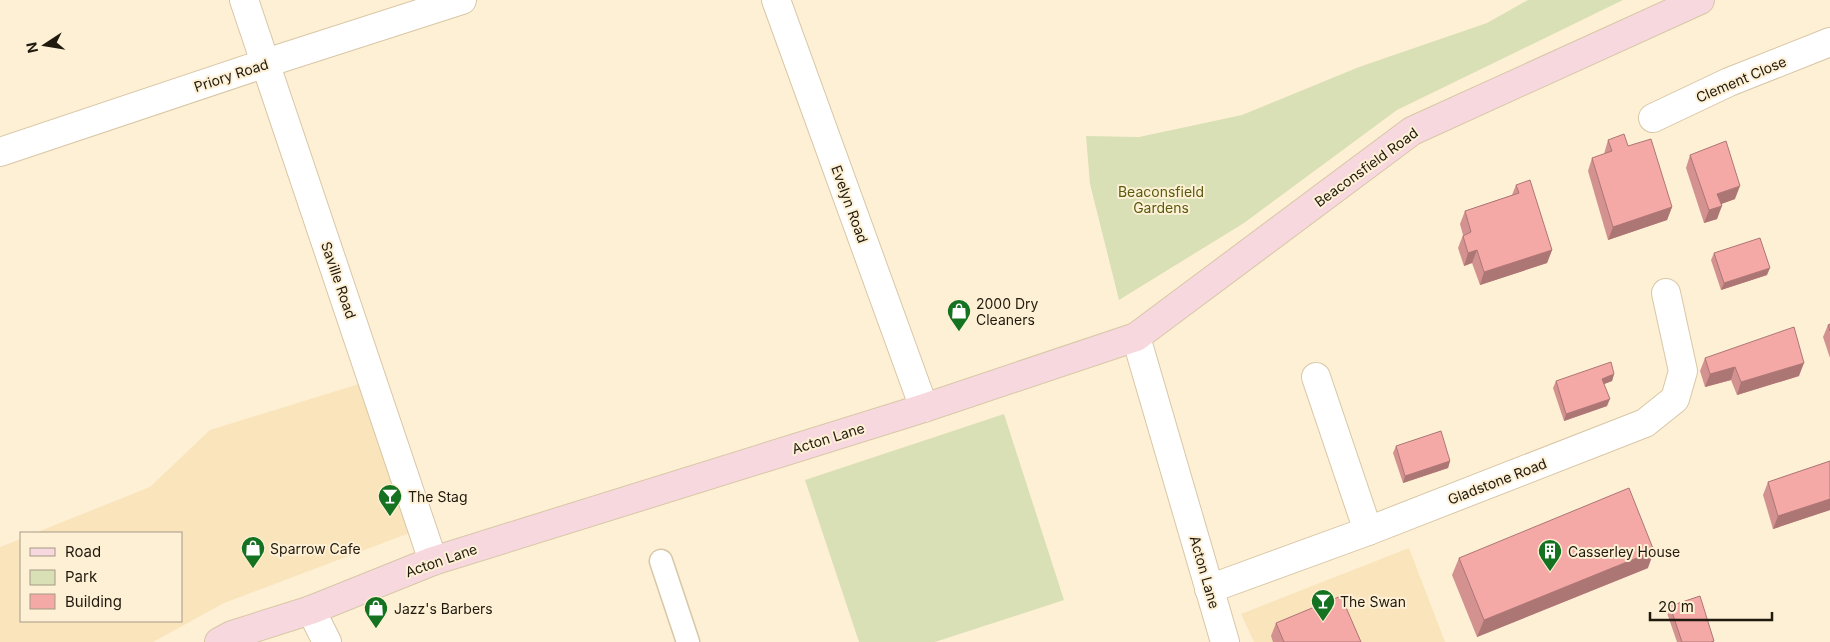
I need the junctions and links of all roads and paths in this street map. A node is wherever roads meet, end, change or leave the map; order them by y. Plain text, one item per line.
1 (244, 0) edge
2 (462, 0) edge
3 (776, 0) edge
4 (1700, 0) edge
5 (1830, 42) edge
6 (266, 63) junction
7 (1653, 118) dead end
8 (0, 152) edge
9 (1666, 293) dead end
10 (1136, 337) junction
11 (1316, 377) dead end
12 (924, 408) junction
13 (1368, 531) junction
14 (434, 561) junction
15 (661, 561) dead end
16 (1209, 589) junction
17 (310, 610) junction
18 (219, 642) edge
19 (327, 642) edge
20 (688, 642) edge
21 (1225, 642) edge

1 - 6 street, Saville Road
2 - 6 street, Priory Road
3 - 12 street, Evelyn Road
4 - 10 main road, Beaconsfield Road
5 - 7 street, Clement Close
6 - 8 street, Priory Road
6 - 14 street, Saville Road
9 - 13 street, Gladstone Road
10 - 12 main road, Acton Lane
10 - 16 street, Acton Lane
11 - 13 street
12 - 14 main road, Acton Lane
13 - 16 street, Gladstone Road
14 - 17 main road, Acton Lane
15 - 20 lane
16 - 21 street, Acton Lane
17 - 18 main road, Acton Lane
17 - 19 street

